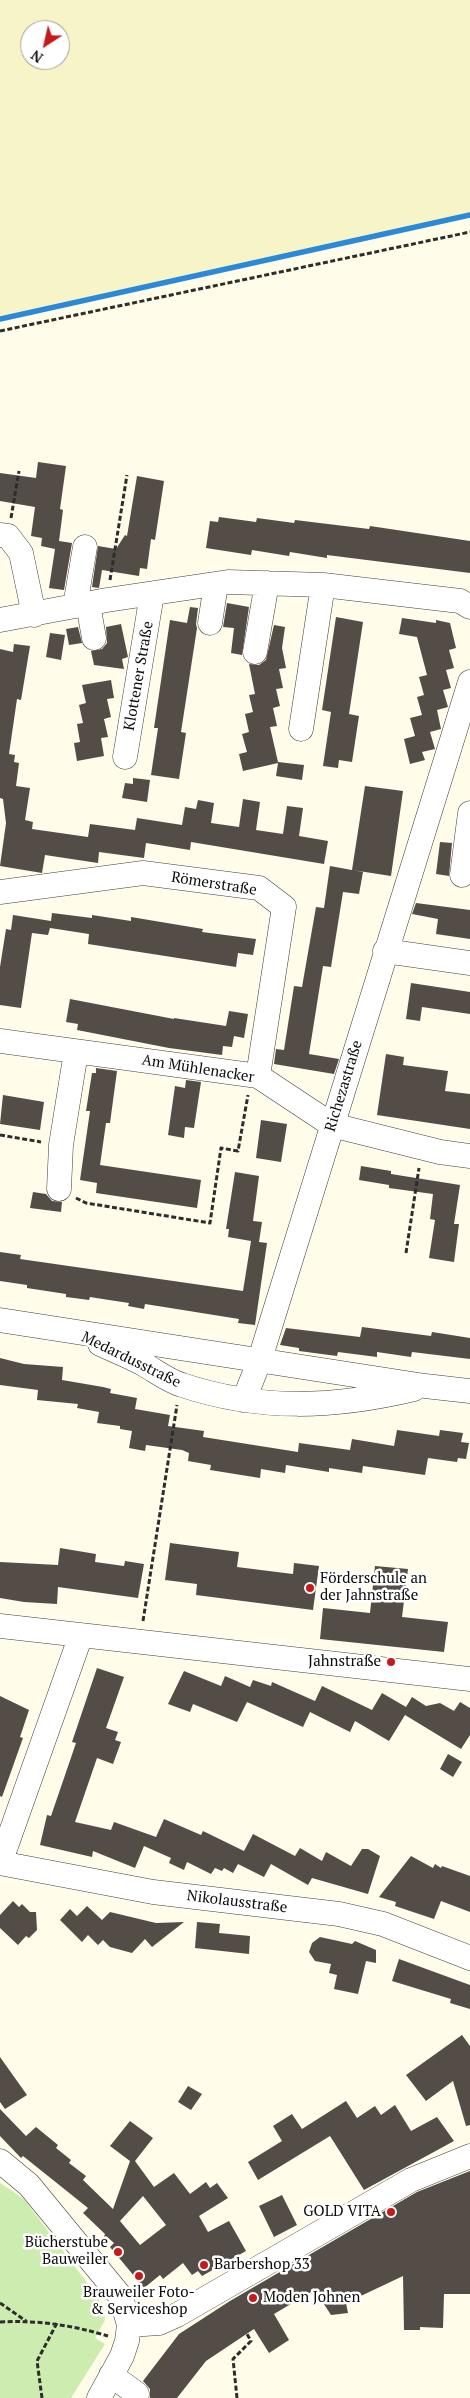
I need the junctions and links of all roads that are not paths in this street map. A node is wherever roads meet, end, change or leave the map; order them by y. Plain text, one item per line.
1 (4, 535) edge
2 (85, 547) dead end
3 (268, 583) junction
4 (216, 584) junction
5 (323, 585) junction
6 (152, 594) junction
7 (90, 603) junction
8 (470, 606) edge
9 (34, 614) junction
10 (0, 620) edge
11 (210, 623) dead end
12 (94, 638) dead end
13 (255, 652) dead end
14 (470, 682) edge
15 (301, 729) dead end
16 (125, 757) dead end
17 (435, 798) junction
18 (470, 805) edge
19 (470, 813) edge
20 (462, 874) dead end
21 (0, 892) edge
22 (385, 951) junction
23 (470, 963) edge
24 (0, 1041) edge
25 (76, 1052) junction
26 (254, 1075) junction
27 (332, 1125) junction
28 (470, 1156) edge
29 (59, 1189) road end
30 (0, 1320) edge
31 (74, 1332) junction
32 (260, 1359) junction
33 (425, 1386) junction
34 (470, 1391) edge
35 (244, 1400) junction
36 (0, 1626) edge
37 (81, 1635) junction
38 (470, 1679) edge
39 (0, 1863) edge
40 (470, 1958) edge
41 (470, 2156) edge
42 (0, 2160) edge
43 (128, 2333) junction
44 (111, 2375) junction
45 (137, 2394) dead end
46 (98, 2398) edge

1 - 9 street
2 - 7 street
3 - 4 street
3 - 5 street
3 - 13 street
4 - 6 street
4 - 11 street
5 - 8 street
5 - 15 street
6 - 7 street
6 - 16 street, Klottener Straße
7 - 9 street
7 - 12 street
9 - 10 street
14 - 17 street, Richezastraße
17 - 18 street
17 - 22 street, Richezastraße
19 - 20 street
21 - 26 street, Römerstraße
22 - 23 street
22 - 27 street, Richezastraße
24 - 25 street, Am Mühlenacker
25 - 26 street, Am Mühlenacker
25 - 29 street
26 - 27 street, Am Mühlenacker
27 - 28 street, Am Mühlenacker
27 - 32 street, Richezastraße
30 - 31 street, Medardusstraße
31 - 32 street, Medardusstraße
31 - 35 street, Medardusstraße
32 - 33 street, Medardusstraße
32 - 35 street, Richezastraße
33 - 34 street, Medardusstraße
33 - 35 street, Medardusstraße
36 - 37 street
37 - 38 street
37 - 39 street
39 - 40 street, Nikolausstraße
41 - 43 street
42 - 43 street
43 - 44 street
44 - 45 street
44 - 46 street

